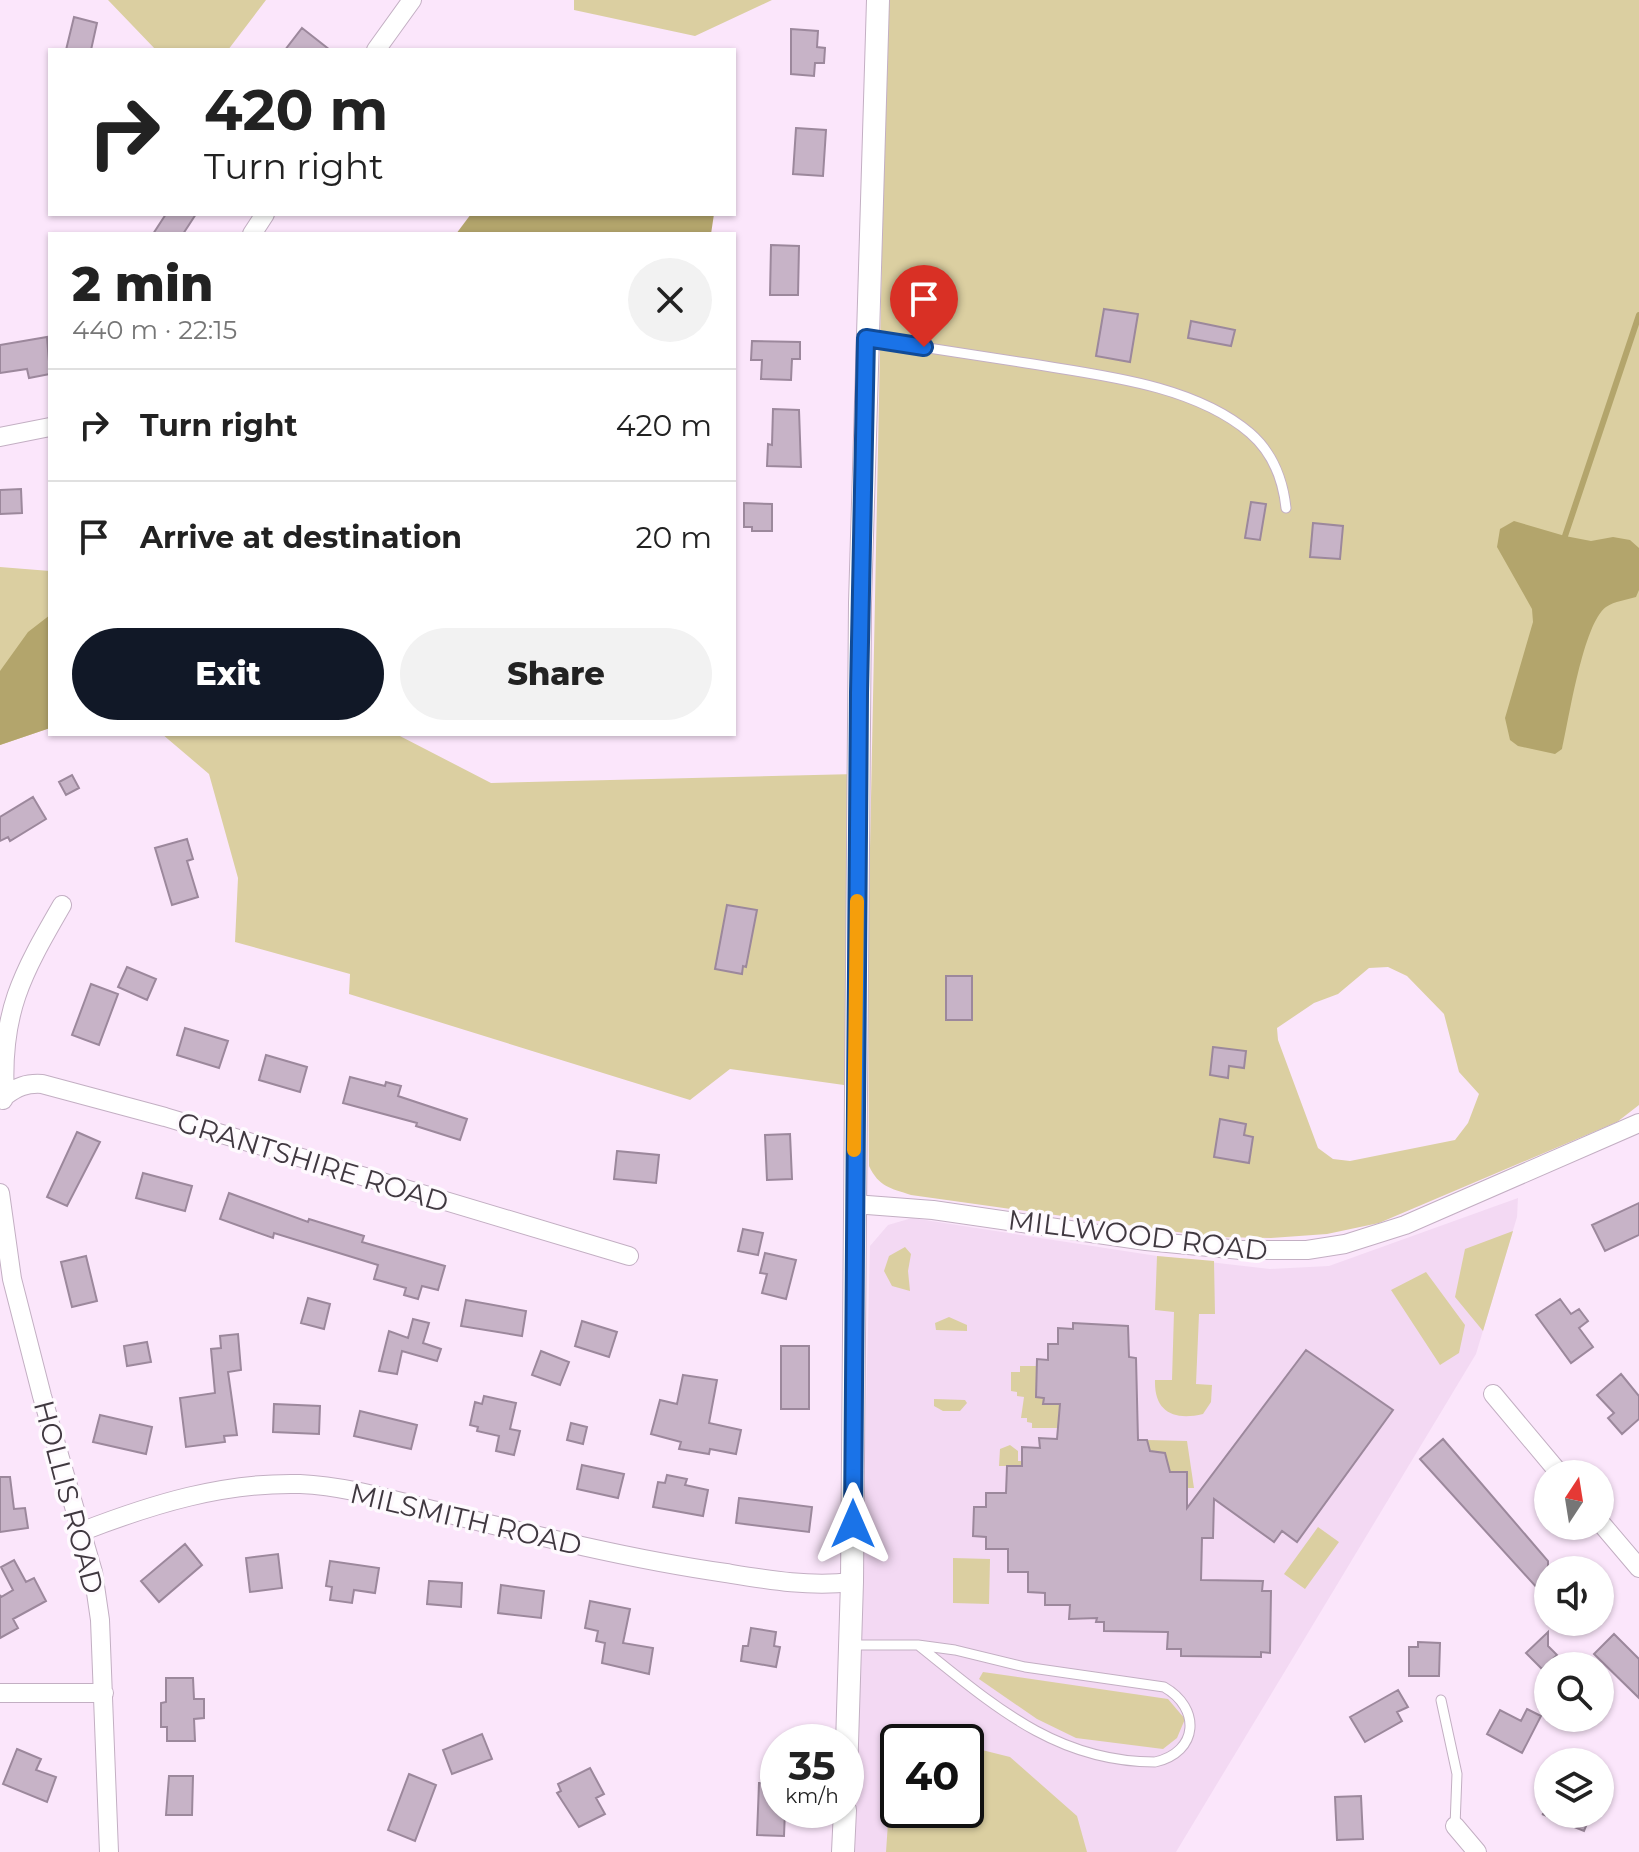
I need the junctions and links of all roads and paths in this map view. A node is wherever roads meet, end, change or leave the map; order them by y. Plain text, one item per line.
1 (412, 0) edge
2 (878, 0) edge
3 (377, 48) edge
4 (866, 338) junction
5 (48, 427) edge
6 (0, 437) edge
7 (1286, 508) dead end
8 (62, 905) dead end
9 (2, 1097) edge
10 (1639, 1123) edge
11 (0, 1193) edge
12 (854, 1204) junction
13 (629, 1256) dead end
14 (1493, 1394) dead end
15 (1548, 1460) edge
16 (83, 1531) junction
17 (1614, 1539) edge
18 (1639, 1568) edge
19 (852, 1582) junction
20 (851, 1645) junction
21 (918, 1645) junction
22 (0, 1693) edge
23 (104, 1693) junction
24 (1441, 1700) dead end
25 (848, 1724) edge
26 (1455, 1826) joint
27 (844, 1828) edge
28 (109, 1852) edge
29 (843, 1852) edge
30 (1477, 1852) edge

1 - 3 street
2 - 4 street
4 - 7 lane
4 - 12 street
5 - 6 street
8 - 9 street
9 - 13 street, GRANTSHIRE ROAD
10 - 12 street, MILLWOOD ROAD
11 - 16 street, HOLLIS ROAD
12 - 19 street
14 - 15 street
16 - 19 street, MILSMITH ROAD
16 - 23 street, HOLLIS ROAD
17 - 18 street
19 - 20 street
20 - 21 lane
20 - 25 street
21 - 21 lane
22 - 23 street
23 - 28 street, HOLLIS ROAD
24 - 26 lane
26 - 30 street
27 - 29 street

